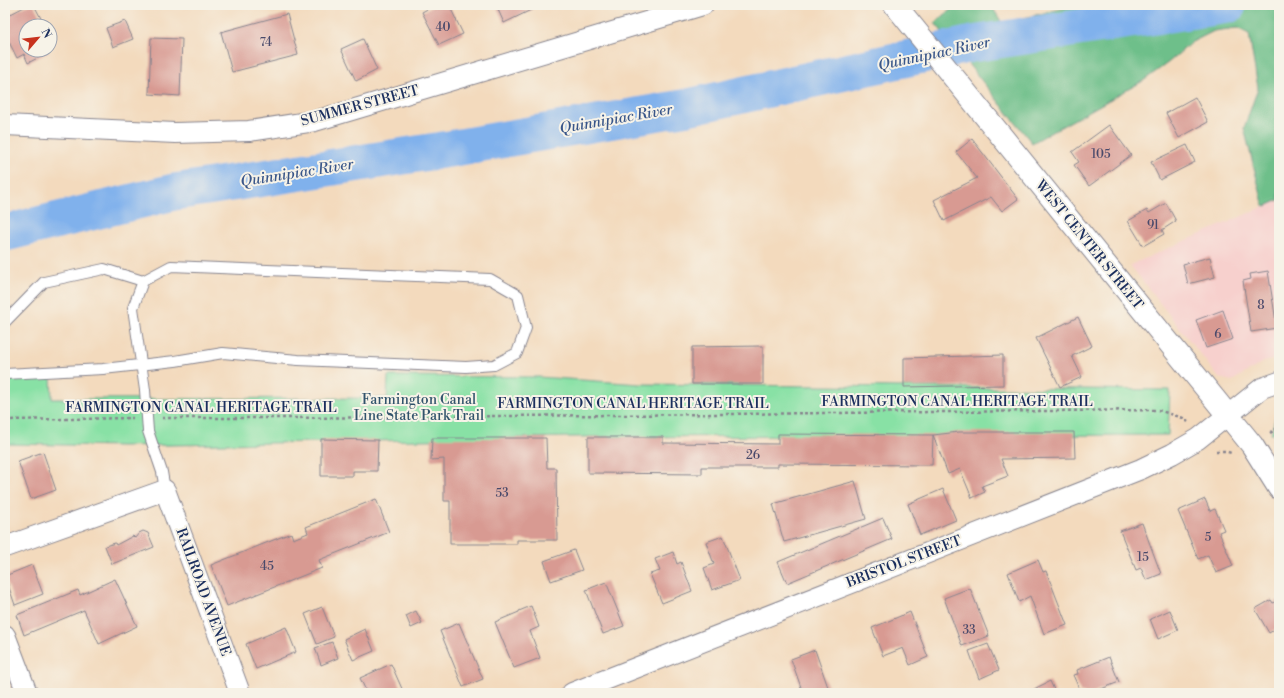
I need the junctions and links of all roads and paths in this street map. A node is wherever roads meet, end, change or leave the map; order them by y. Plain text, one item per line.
1 (703, 5) edge
2 (895, 5) edge
3 (5, 125) edge
4 (143, 281) junction
5 (5, 322) edge
6 (141, 365) junction
7 (5, 374) edge
8 (1279, 382) edge
9 (1228, 416) junction
10 (146, 418) junction
11 (5, 420) edge
12 (1188, 421) dead end
13 (1279, 427) edge
14 (1269, 434) dead end
15 (1212, 453) dead end
16 (1237, 456) dead end
17 (1279, 488) edge
18 (165, 490) junction
19 (5, 547) edge
20 (5, 635) edge
21 (615, 685) edge
22 (27, 693) edge
23 (240, 693) edge
24 (572, 693) edge

1 - 3 street, SUMMER STREET
2 - 9 street, WEST CENTER STREET
4 - 5 lane
4 - 6 lane
4 - 6 lane
6 - 7 lane
6 - 10 lane
8 - 9 street, BRISTOL STREET
9 - 17 street, WEST CENTER STREET
9 - 21 street, BRISTOL STREET
10 - 11 path, FARMINGTON CANAL HERITAGE TRAIL
10 - 12 path, FARMINGTON CANAL HERITAGE TRAIL
10 - 18 lane
13 - 14 path
15 - 16 path
18 - 19 street
18 - 23 street, RAILROAD AVENUE
20 - 22 street
21 - 24 street, BRISTOL STREET

